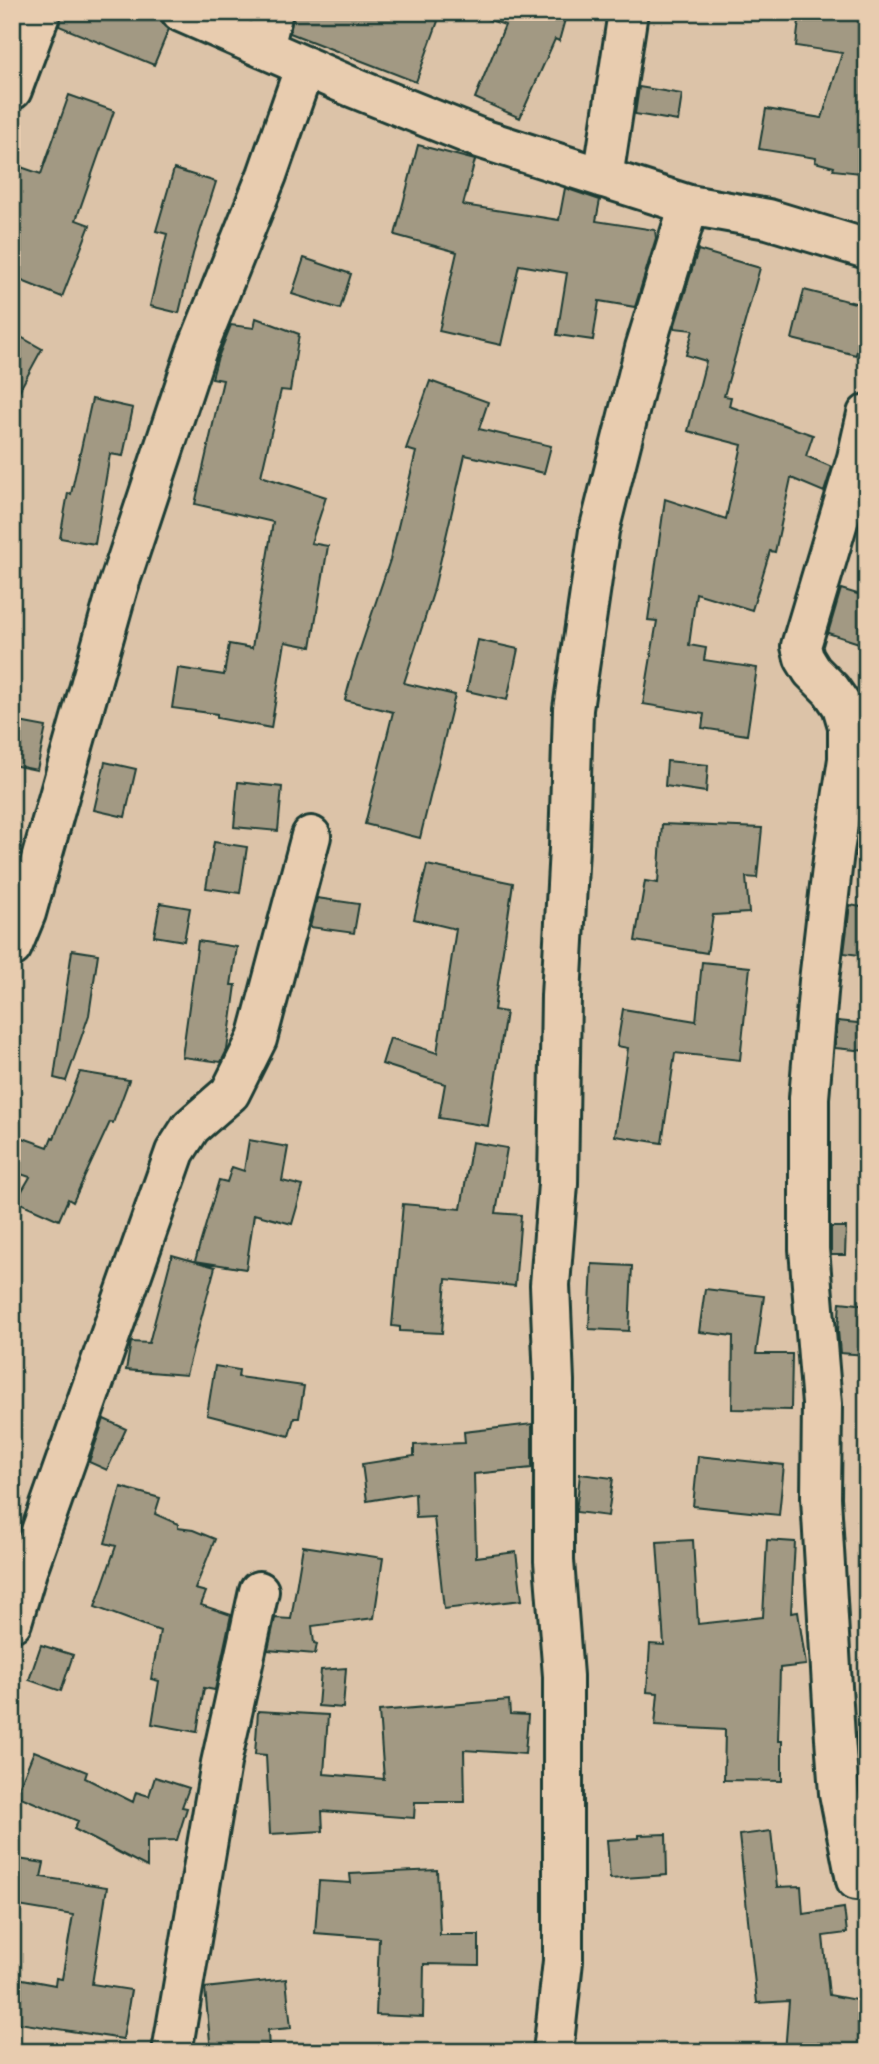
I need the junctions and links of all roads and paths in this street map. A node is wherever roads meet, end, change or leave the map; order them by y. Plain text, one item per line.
1 (41, 12) edge
2 (181, 12) edge
3 (628, 12) edge
4 (268, 30) edge
5 (306, 66) junction
6 (12, 90) edge
7 (603, 178) junction
8 (689, 205) junction
9 (867, 249) edge
10 (867, 414) edge
11 (311, 836) dead end
12 (12, 947) edge
13 (259, 1591) dead end
14 (12, 1622) edge
15 (856, 1880) dead end
16 (172, 2052) edge
17 (554, 2052) edge

1 - 6 street
2 - 4 street
3 - 7 street
4 - 5 street
5 - 7 street
5 - 12 street
7 - 8 street
8 - 9 street
8 - 17 street
10 - 15 street
11 - 14 street
13 - 16 street

